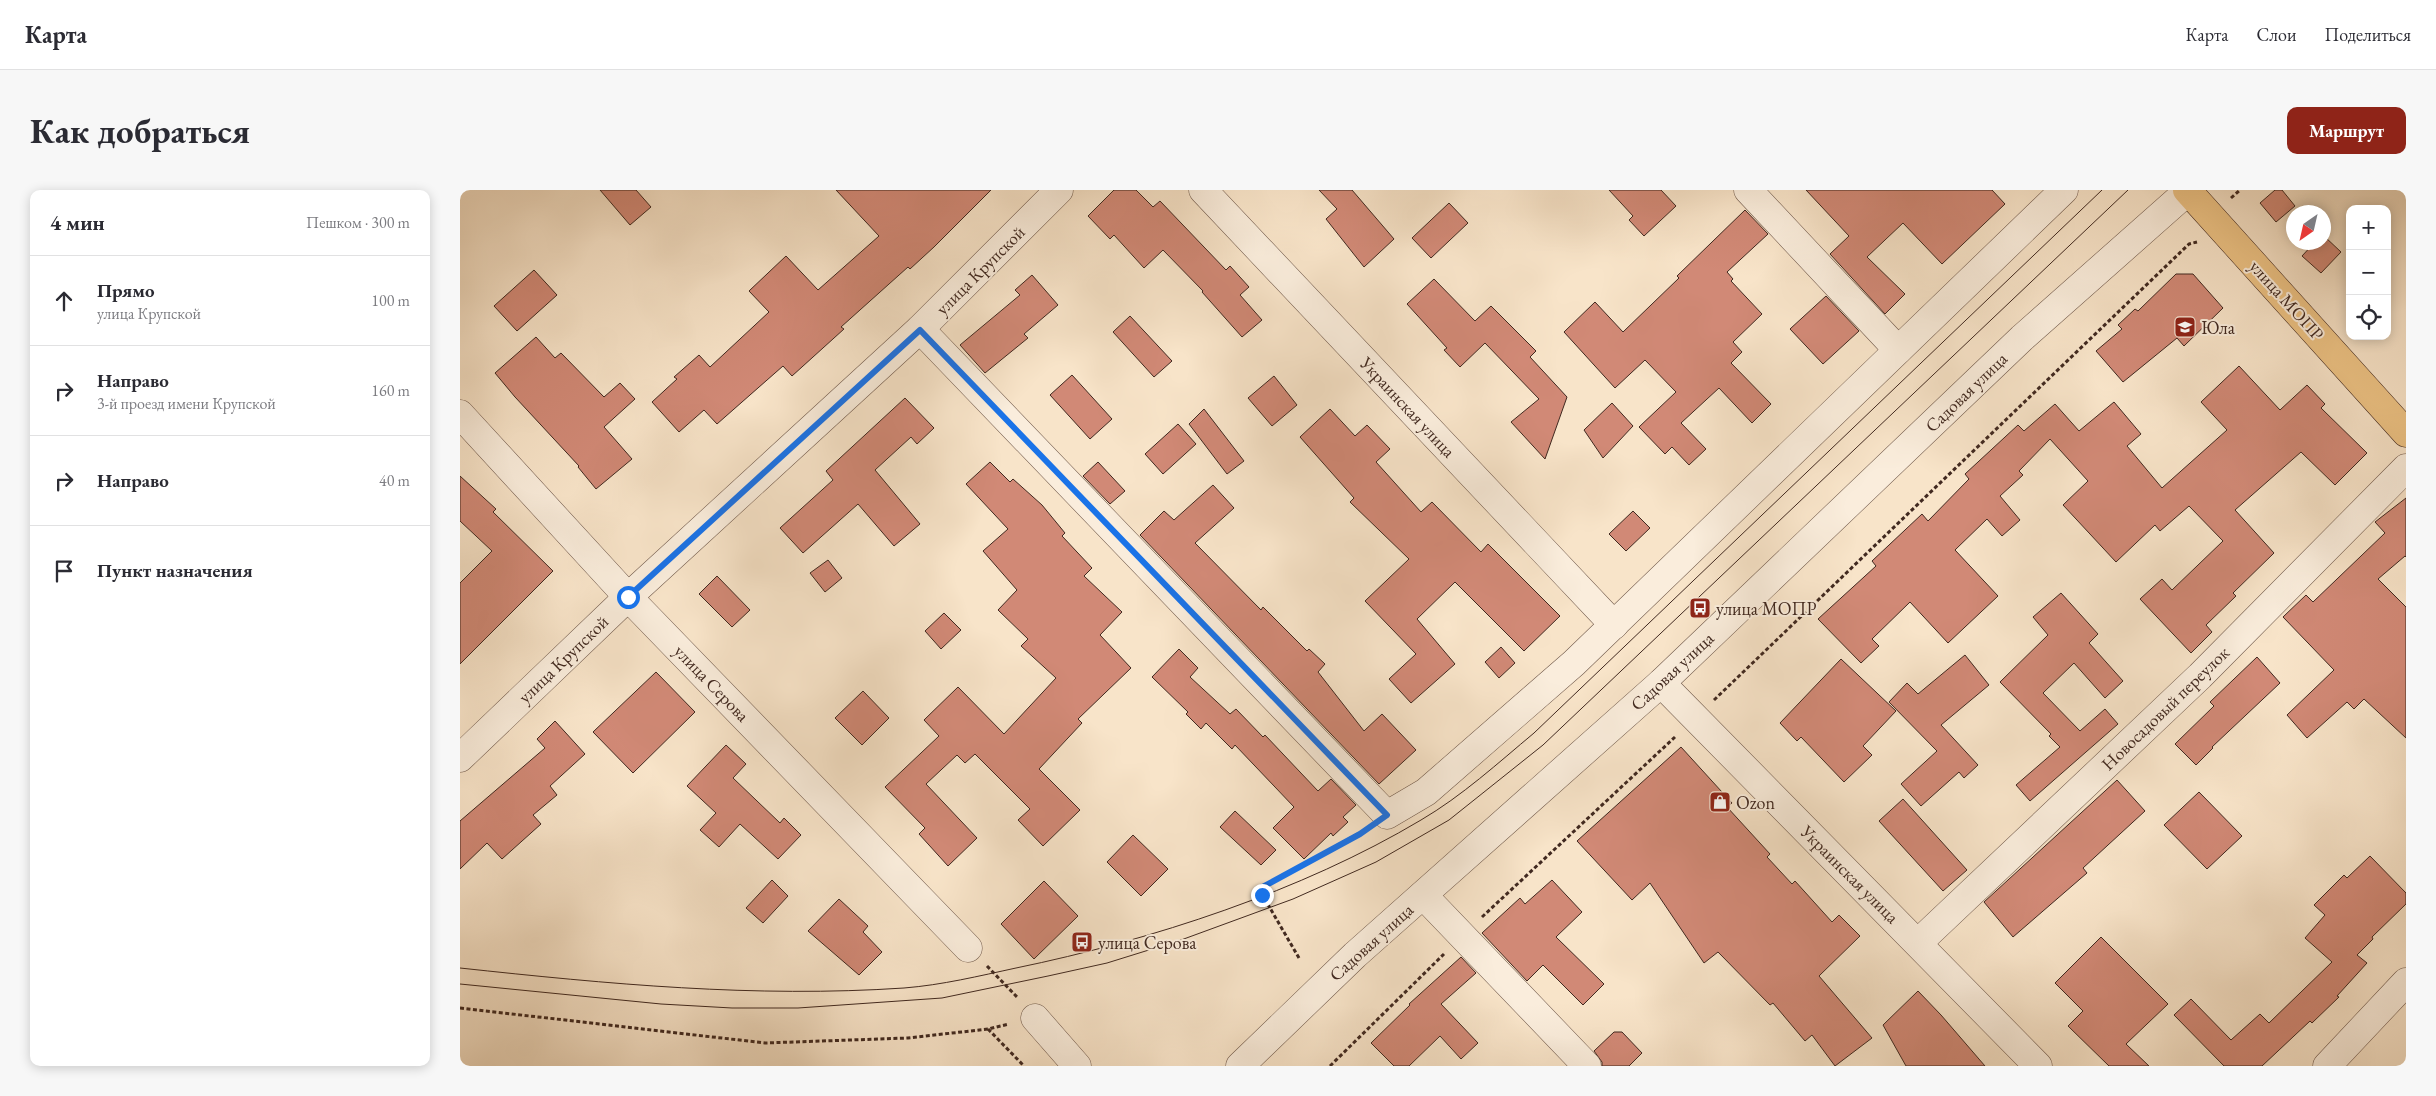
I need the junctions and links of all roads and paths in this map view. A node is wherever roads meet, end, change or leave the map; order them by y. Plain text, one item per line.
1 (1059, 190) edge
2 (1203, 190) edge
3 (1748, 190) edge
4 (2064, 190) edge
5 (2188, 190) edge
6 (2234, 190) edge
7 (2231, 198) dead end
8 (2220, 225) junction
9 (920, 330) junction
10 (1898, 350) junction
11 (460, 414) edge
12 (2406, 432) edge
13 (2406, 468) edge
14 (628, 597) junction
15 (1614, 625) junction
16 (1661, 683) junction
17 (1695, 718) junction
18 (460, 758) edge
19 (1387, 815) junction
20 (1423, 895) junction
21 (1462, 936) junction
22 (1918, 943) junction
23 (968, 948) joint
24 (1299, 958) dead end
25 (2406, 982) edge
26 (460, 1008) edge
27 (1035, 1018) junction
28 (988, 1029) junction
29 (1024, 1066) edge
30 (1077, 1066) edge
31 (1240, 1066) edge
32 (1330, 1066) edge
33 (1587, 1066) edge
34 (2038, 1066) edge
35 (2327, 1066) edge

1 - 9 street, улица Крупской
2 - 15 street, Украинская улица
3 - 10 street
4 - 10 street
5 - 8 main road, улица МОПР
5 - 16 street, Садовая улица
6 - 7 path
8 - 12 main road, улица МОПР
8 - 17 path
9 - 14 street, улица Крупской
9 - 19 street
10 - 15 street
11 - 14 street, улица Серова
13 - 22 street, Новосадовый переулок
14 - 18 street, улица Крупской
14 - 23 street, улица Серова
15 - 19 street
16 - 17 street, Украинская улица
16 - 20 street, Садовая улица
17 - 21 path
17 - 22 street, Украинская улица
19 - 24 path
20 - 21 street
20 - 31 street, Садовая улица
21 - 32 path
21 - 33 street
22 - 34 street, Украинская улица
23 - 27 path
25 - 35 street
26 - 28 path
27 - 28 path
27 - 30 street
28 - 29 path

